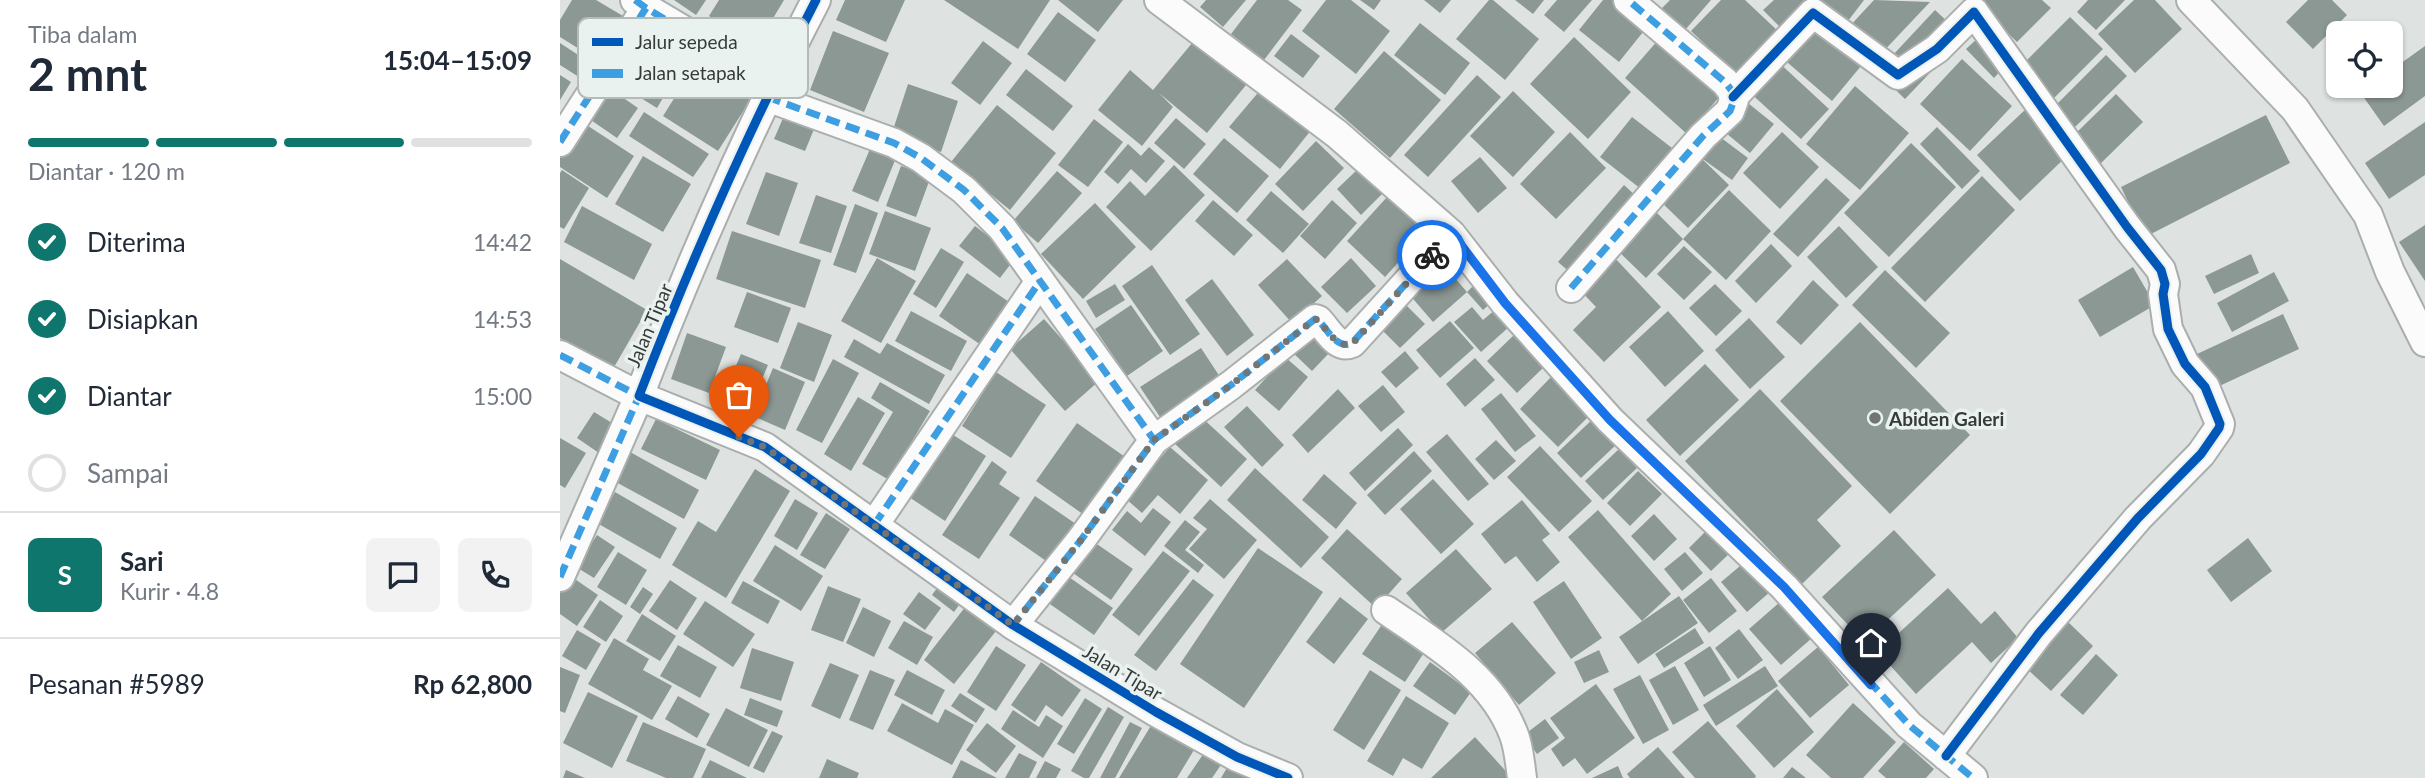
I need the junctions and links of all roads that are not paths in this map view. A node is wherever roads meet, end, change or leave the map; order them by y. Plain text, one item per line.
1 (816, 0) edge
2 (1159, 0) edge
3 (1628, 0) edge
4 (2191, 0) edge
5 (640, 4) edge
6 (661, 18) edge
7 (807, 18) edge
8 (1733, 97) junction
9 (586, 98) edge
10 (766, 98) edge
11 (788, 98) edge
12 (560, 142) edge
13 (1451, 234) junction
14 (1040, 281) junction
15 (1571, 288) dead end
16 (2425, 342) edge
17 (560, 355) edge
18 (639, 396) junction
19 (1154, 440) junction
20 (874, 525) junction
21 (560, 578) edge
22 (1386, 610) dead end
23 (1013, 625) junction
24 (1946, 756) junction
25 (1289, 778) edge
26 (1522, 778) edge
27 (1973, 778) edge

1 - 7 street, Jalan Tipar
2 - 13 street
3 - 8 street
4 - 16 street
5 - 6 street
8 - 15 street
8 - 24 street
9 - 12 street
10 - 18 street, Jalan Tipar
11 - 14 street
13 - 19 street
13 - 24 street
14 - 19 street
14 - 20 street
17 - 18 street
18 - 20 street, Jalan Tipar
18 - 21 street
19 - 23 street
20 - 23 street, Jalan Tipar
22 - 26 street
23 - 25 street, Jalan Tipar
24 - 27 street

